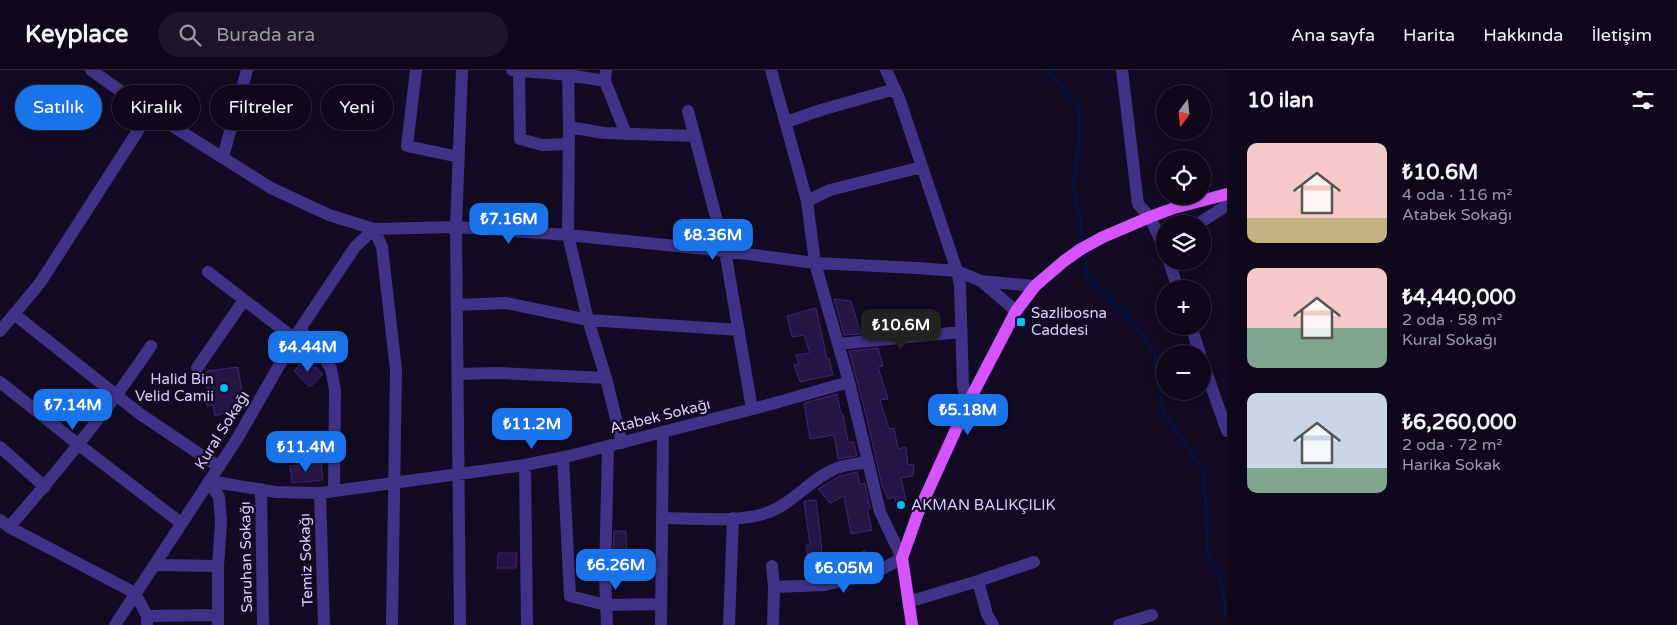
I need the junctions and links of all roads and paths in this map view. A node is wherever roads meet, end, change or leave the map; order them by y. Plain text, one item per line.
1 (91, 70) edge
2 (247, 70) edge
3 (416, 70) edge
4 (462, 70) edge
5 (771, 70) edge
6 (886, 70) edge
7 (1122, 70) edge
8 (1129, 70) edge
9 (515, 71) edge
10 (569, 72) edge
11 (606, 76) edge
12 (112, 85) edge
13 (895, 89) junction
14 (688, 111) dead end
15 (786, 122) junction
16 (570, 127) junction
17 (138, 130) edge
18 (180, 130) edge
19 (626, 134) junction
20 (695, 136) junction
21 (569, 144) junction
22 (223, 156) junction
23 (459, 157) junction
24 (922, 167) junction
25 (1227, 194) edge
26 (807, 202) junction
27 (1227, 204) edge
28 (1211, 215) edge
29 (1150, 217) junction
30 (456, 228) junction
31 (374, 229) junction
32 (1156, 229) edge
33 (568, 235) junction
34 (725, 251) junction
35 (815, 263) junction
36 (957, 271) junction
37 (208, 272) dead end
38 (981, 281) junction
39 (1035, 286) junction
40 (244, 300) junction
41 (457, 305) junction
42 (1016, 311) junction
43 (14, 314) junction
44 (588, 320) junction
45 (739, 330) junction
46 (0, 331) edge
47 (961, 332) junction
48 (298, 334) junction
49 (838, 344) junction
50 (151, 346) dead end
51 (197, 368) dead end
52 (458, 374) junction
53 (606, 378) junction
54 (0, 382) edge
55 (849, 382) junction
56 (1211, 386) edge
57 (117, 396) junction
58 (967, 405) junction
59 (752, 409) junction
60 (663, 432) junction
61 (1227, 432) edge
62 (622, 443) junction
63 (79, 445) junction
64 (608, 446) junction
65 (0, 447) edge
66 (563, 458) junction
67 (868, 462) junction
68 (525, 465) junction
69 (219, 467) junction
70 (458, 474) junction
71 (209, 481) junction
72 (393, 482) junction
73 (44, 487) junction
74 (261, 489) junction
75 (334, 491) junction
76 (320, 493) junction
77 (662, 518) junction
78 (733, 518) junction
79 (5, 523) edge
80 (182, 523) junction
81 (902, 558) junction
82 (1034, 562) dead end
83 (154, 565) junction
84 (218, 566) junction
85 (772, 566) dead end
86 (978, 581) junction
87 (774, 587) junction
88 (136, 594) junction
89 (908, 602) junction
90 (661, 604) junction
91 (606, 605) junction
92 (1152, 615) dead end
93 (147, 620) edge
94 (218, 620) edge
95 (115, 625) edge
96 (263, 625) edge
97 (324, 625) edge
98 (392, 625) edge
99 (460, 625) edge
100 (527, 625) edge
101 (607, 625) edge
102 (661, 625) edge
103 (729, 625) edge
104 (773, 625) edge
105 (912, 625) edge
106 (993, 625) edge
107 (1119, 625) edge

1 - 12 street
2 - 22 street
3 - 23 street
4 - 23 street
5 - 15 street
6 - 13 street
7 - 8 street
7 - 29 street
9 - 10 street
9 - 21 street
10 - 11 street
10 - 16 street
11 - 19 street
13 - 15 street
13 - 24 street
14 - 20 street
15 - 26 street
16 - 19 street
16 - 21 street
17 - 43 street
18 - 22 street
19 - 20 street
20 - 34 street
21 - 33 street
22 - 31 street
23 - 30 street
24 - 26 street
24 - 36 street
25 - 29 main road
26 - 35 street
27 - 28 street
29 - 32 street
29 - 39 main road
30 - 31 street
30 - 33 street
30 - 41 street
31 - 48 street, Kural Sokağı
31 - 72 street
33 - 34 street
33 - 44 street
34 - 35 street
34 - 45 street
35 - 36 street
35 - 49 street
36 - 38 street
36 - 47 street
37 - 40 street
38 - 39 street
38 - 42 street
39 - 42 main road
40 - 48 street
40 - 51 street
41 - 44 street
41 - 52 street
42 - 58 main road
43 - 46 street
43 - 57 street
44 - 45 street
44 - 53 street
45 - 59 street
47 - 49 street
47 - 58 street
48 - 69 street, Kural Sokağı
48 - 75 street
49 - 55 street
50 - 57 street
52 - 53 street
52 - 70 street
53 - 62 street
54 - 63 street
55 - 59 street, Atabek Sokağı
55 - 67 street
56 - 61 street
57 - 63 street
57 - 69 street
58 - 81 main road
59 - 60 street, Atabek Sokağı
60 - 62 street, Atabek Sokağı
60 - 77 street
62 - 64 street, Atabek Sokağı
63 - 73 street
63 - 80 street
64 - 66 street, Atabek Sokağı
64 - 91 street
65 - 73 street
66 - 68 street, Atabek Sokağı
66 - 91 street
67 - 78 street
67 - 81 street
68 - 70 street, Atabek Sokağı
68 - 100 street
69 - 71 street, Kural Sokağı
70 - 72 street, Atabek Sokağı
70 - 99 street
71 - 74 street, Atabek Sokağı
71 - 80 street, Kural Sokağı
71 - 84 street
72 - 75 street, Atabek Sokağı
72 - 98 street
73 - 79 street
74 - 76 street, Atabek Sokağı
74 - 96 street, Saruhan Sokağı
75 - 76 street, Atabek Sokağı
76 - 97 street, Temiz Sokağı
77 - 78 street
77 - 90 street
78 - 103 street
79 - 88 street
80 - 83 street, Kural Sokağı
81 - 87 street
81 - 89 main road
82 - 86 street
83 - 84 street
83 - 88 street, Kural Sokağı
84 - 94 street
85 - 87 street
86 - 89 street
86 - 106 street
87 - 104 street
88 - 93 street
88 - 95 street, Kural Sokağı
89 - 105 main road
90 - 91 street
90 - 102 street
91 - 101 street
92 - 107 street
93 - 94 street

